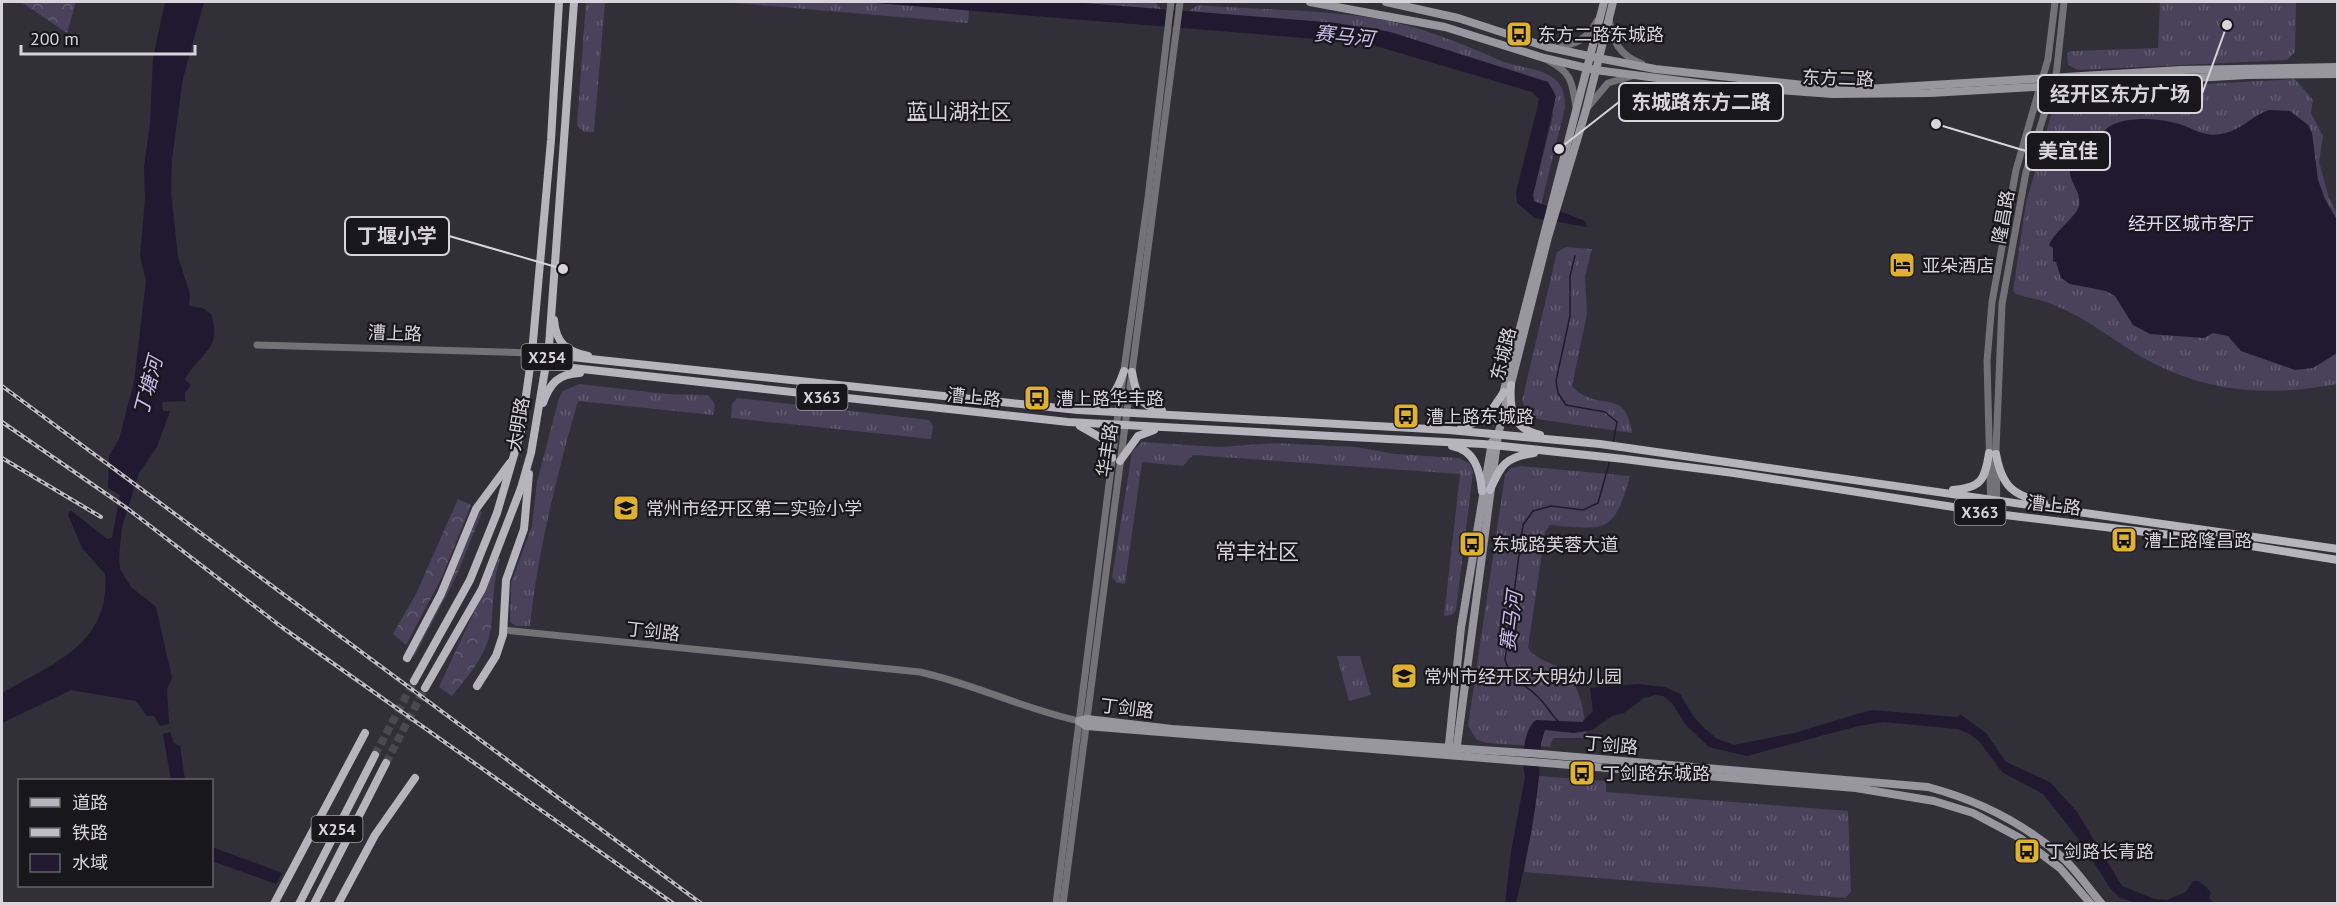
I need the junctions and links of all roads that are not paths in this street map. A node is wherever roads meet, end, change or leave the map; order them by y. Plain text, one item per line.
1 (560, 2) edge
2 (574, 2) edge
3 (1310, 2) edge
4 (1386, 2) edge
5 (1604, 2) edge
6 (1613, 2) edge
7 (2055, 2) edge
8 (2064, 2) edge
9 (1170, 4) edge
10 (1180, 4) edge
11 (1609, 15) junction
12 (1600, 16) junction
13 (1547, 48) junction
14 (1589, 56) junction
15 (1544, 58) junction
16 (1598, 58) junction
17 (2337, 67) edge
18 (1586, 68) junction
19 (1655, 69) junction
20 (1595, 70) junction
21 (2337, 74) edge
22 (1643, 75) junction
23 (2054, 81) junction
24 (2040, 82) junction
25 (1581, 110) junction
26 (1549, 224) junction
27 (552, 299) junction
28 (257, 345) dead end
29 (532, 353) junction
30 (546, 360) junction
31 (627, 364) junction
32 (599, 371) junction
33 (1128, 371) junction
34 (1511, 385) junction
35 (1504, 392) junction
36 (1078, 410) junction
37 (1118, 413) junction
38 (1128, 414) junction
39 (1186, 416) junction
40 (1068, 422) junction
41 (536, 423) junction
42 (1116, 426) junction
43 (1126, 426) junction
44 (1162, 428) junction
45 (1449, 430) junction
46 (1496, 435) junction
47 (1428, 441) junction
48 (1570, 442) junction
49 (1494, 446) junction
50 (1546, 452) junction
51 (531, 453) junction
52 (1992, 454) junction
53 (513, 459) junction
54 (1116, 460) junction
55 (1922, 489) junction
56 (1486, 490) junction
57 (1994, 500) junction
58 (2083, 513) junction
59 (1994, 514) junction
60 (2337, 549) edge
61 (2337, 560) edge
62 (504, 630) junction
63 (407, 658) dead end
64 (414, 681) tunnel mouth
65 (477, 686) dead end
66 (425, 688) tunnel mouth
67 (1084, 722) junction
68 (365, 733) dead end
69 (1452, 753) junction
70 (375, 755) tunnel mouth
71 (1540, 757) junction
72 (386, 763) tunnel mouth
73 (416, 778) dead end
74 (274, 903) edge
75 (299, 903) edge
76 (314, 903) edge
77 (338, 903) edge
78 (1056, 903) edge
79 (1064, 903) edge
80 (2091, 903) edge
81 (2102, 903) edge

1 - 29 main road, 大明路 / X254
2 - 27 main road, 大明路 / X254
3 - 15 main road, 东方二路
4 - 13 main road, 东方二路
5 - 12 main road, 东城路
6 - 11 main road, 东城路
7 - 24 street, 隆昌路
8 - 23 street, 隆昌路
9 - 33 street, 华丰路
10 - 33 street, 华丰路
11 - 16 main road, 东城路
11 - 19 street
12 - 13 street
12 - 14 main road, 东城路
13 - 14 main road, 东方二路
14 - 16 main road, 东方二路
14 - 18 main road, 东城路
15 - 18 main road, 东方二路
15 - 25 street
16 - 19 main road, 东方二路
16 - 20 main road, 东城路
17 - 23 main road, 东方二路
18 - 20 main road, 东方二路
18 - 25 main road, 东城路
19 - 24 main road, 东方二路
20 - 22 main road, 东方二路
20 - 25 main road, 东城路
21 - 23 main road, 东方二路
22 - 24 main road, 东方二路
22 - 25 street
23 - 24 main road, 东方二路
23 - 52 street, 隆昌路
24 - 52 street, 隆昌路
25 - 26 main road, 东城路
26 - 34 main road, 东城路
26 - 35 main road, 东城路
27 - 30 main road, 大明路 / X254
27 - 31 main road
28 - 29 street, 漕上路
29 - 30 main road
29 - 53 main road, 大明路 / X254
30 - 31 main road, 漕上路 / X363
30 - 32 main road, 漕上路 / X363
30 - 41 main road, 大明路 / X254
31 - 36 main road, 漕上路 / X363
32 - 40 main road, 漕上路 / X363
32 - 41 main road
33 - 36 main road
33 - 37 street, 华丰路
33 - 38 street, 华丰路
33 - 39 main road
34 - 46 main road, 东城路
34 - 48 main road
35 - 45 main road
35 - 46 main road, 东城路
36 - 37 main road, 漕上路 / X363
37 - 38 main road, 漕上路 / X363
37 - 42 street, 华丰路
38 - 39 main road, 漕上路 / X363
38 - 43 street, 华丰路
39 - 45 main road, 漕上路 / X363
40 - 42 main road, 漕上路 / X363
40 - 54 main road
41 - 51 main road, 大明路 / X254
42 - 43 main road, 漕上路 / X363
42 - 54 street, 华丰路
43 - 44 main road, 漕上路 / X363
43 - 54 street, 华丰路
44 - 47 main road, 漕上路 / X363
44 - 54 main road
45 - 46 main road, 漕上路 / X363
46 - 48 main road, 漕上路 / X363
46 - 49 main road, 东城路
47 - 49 main road, 漕上路 / X363
47 - 56 main road
48 - 55 main road, 漕上路 / X363
49 - 50 main road, 漕上路 / X363
49 - 56 main road, 东城路
50 - 56 main road
50 - 59 main road, 漕上路 / X363
51 - 62 main road
51 - 66 main road, 大明路 / X254
52 - 55 main road
52 - 57 street, 隆昌路
52 - 58 main road
53 - 63 main road
53 - 64 main road, 大明路 / X254
54 - 67 street, 华丰路
55 - 57 main road, 漕上路 / X363
56 - 69 main road, 东城路
57 - 58 main road, 漕上路 / X363
57 - 59 street, 隆昌路
58 - 60 main road, 漕上路 / X363
59 - 61 main road, 漕上路 / X363
62 - 65 main road
62 - 67 street, 丁剑路
67 - 69 main road, 丁剑路
67 - 78 street, 华丰路
67 - 79 street, 华丰路
68 - 74 main road
69 - 71 main road, 丁剑路
70 - 75 main road, X254
71 - 80 main road, 丁剑路
71 - 81 main road, 丁剑路
72 - 76 main road, X254
73 - 77 main road

